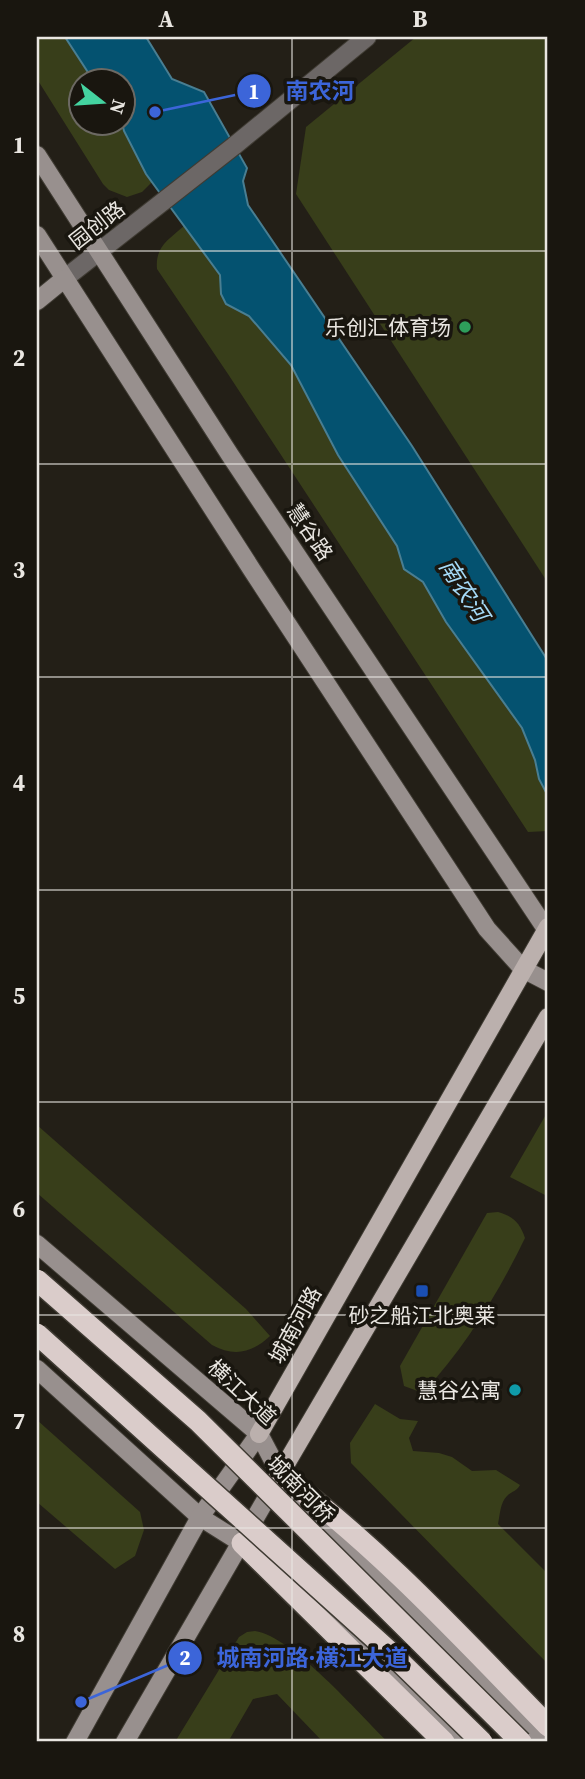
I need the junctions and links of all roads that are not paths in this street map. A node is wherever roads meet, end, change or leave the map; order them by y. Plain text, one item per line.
1 (367, 37) edge
2 (37, 155) edge
3 (37, 235) edge
4 (98, 252) junction
5 (64, 279) junction
6 (37, 301) edge
7 (548, 930) edge
8 (523, 969) junction
9 (548, 982) edge
10 (548, 1017) edge
11 (37, 1244) edge
12 (37, 1280) edge
13 (37, 1334) edge
14 (37, 1369) edge
15 (259, 1434) junction
16 (280, 1474) junction
17 (200, 1517) junction
18 (242, 1543) junction
19 (548, 1726) edge
20 (75, 1742) edge
21 (125, 1742) edge
22 (444, 1742) edge
23 (462, 1742) edge
24 (482, 1742) edge
25 (521, 1742) edge
26 (544, 1742) edge

1 - 4 street, 园创路
2 - 4 main road, 慧谷路
3 - 5 main road
4 - 5 street, 园创路
4 - 7 main road, 慧谷路
5 - 6 main road, 园创路
5 - 8 main road
7 - 8 main road, 城南河路
8 - 9 main road
8 - 15 main road, 城南河路
10 - 16 main road
11 - 15 main road, 横江大道
12 - 25 highway, 城南河桥, bridge
13 - 24 highway, bridge
14 - 17 main road
15 - 16 main road, 横江大道
15 - 17 main road, 城南河路
16 - 18 main road
16 - 19 highway
16 - 26 main road, 横江大道
17 - 18 main road
17 - 20 main road, 城南河路
18 - 21 main road
18 - 22 highway
18 - 23 main road

